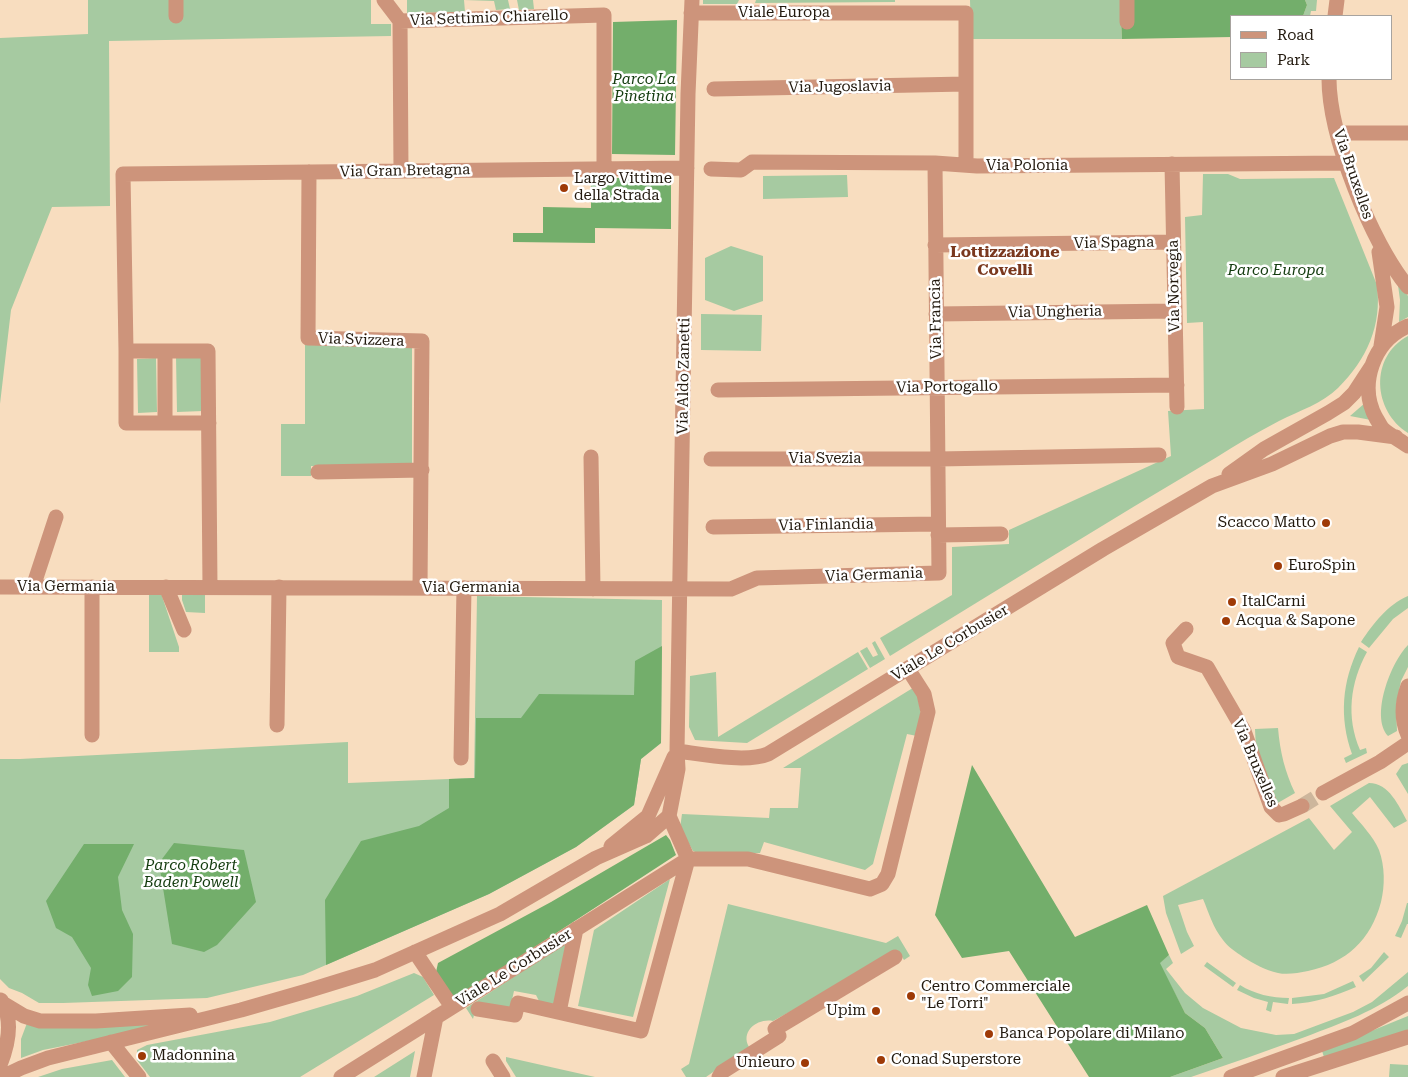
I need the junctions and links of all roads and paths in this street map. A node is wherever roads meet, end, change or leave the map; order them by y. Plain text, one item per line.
1 (176, 0) edge
2 (384, 0) edge
3 (1127, 0) edge
4 (1337, 0) edge
5 (908, 6) edge
6 (692, 7) edge
7 (748, 7) edge
8 (1335, 15) edge
9 (176, 16) dead end
10 (400, 20) junction
11 (1127, 22) dead end
12 (1330, 80) edge
13 (966, 84) junction
14 (714, 89) dead end
15 (1338, 133) junction
16 (1408, 133) edge
17 (935, 163) junction
18 (1346, 163) junction
19 (1172, 164) junction
20 (966, 165) junction
21 (687, 168) junction
22 (604, 169) junction
23 (711, 170) dead end
24 (401, 171) junction
25 (309, 172) junction
26 (1376, 238) junction
27 (1173, 242) junction
28 (935, 245) junction
29 (1408, 287) edge
30 (1175, 311) junction
31 (936, 314) junction
32 (1408, 326) edge
33 (1381, 346) junction
34 (126, 351) junction
35 (165, 351) junction
36 (1371, 367) junction
37 (1177, 384) junction
38 (937, 387) junction
39 (718, 390) dead end
40 (1177, 407) dead end
41 (165, 423) junction
42 (209, 423) junction
43 (1404, 444) edge
44 (1159, 454) dead end
45 (590, 457) dead end
46 (712, 459) dead end
47 (938, 459) junction
48 (422, 470) junction
49 (318, 472) dead end
50 (1212, 486) junction
51 (56, 517) dead end
52 (713, 527) dead end
53 (938, 529) junction
54 (1001, 534) dead end
55 (939, 573) joint
56 (0, 587) edge
57 (33, 587) junction
58 (92, 587) junction
59 (166, 587) junction
60 (210, 587) junction
61 (279, 587) junction
62 (420, 588) junction
63 (464, 588) junction
64 (593, 589) junction
65 (680, 589) junction
66 (1186, 628) dead end
67 (184, 630) dead end
68 (908, 668) junction
69 (1408, 686) edge
70 (277, 724) dead end
71 (92, 735) dead end
72 (1408, 735) edge
73 (1408, 743) edge
74 (676, 751) junction
75 (461, 758) dead end
76 (1323, 793) tunnel mouth
77 (1302, 806) tunnel mouth
78 (669, 816) junction
79 (596, 858) junction
80 (688, 859) junction
81 (576, 929) junction
82 (415, 952) junction
83 (895, 957) dead end
84 (2, 1001) edge
85 (1408, 1003) edge
86 (452, 1007) junction
87 (478, 1009) dead end
88 (241, 1010) junction
89 (559, 1012) junction
90 (436, 1017) junction
91 (1408, 1037) edge
92 (111, 1042) junction
93 (493, 1061) dead end
94 (0, 1065) edge
95 (2, 1077) edge
96 (140, 1077) edge
97 (341, 1077) edge
98 (424, 1077) edge
99 (503, 1077) edge
100 (719, 1077) edge
101 (1231, 1077) edge
102 (1283, 1077) edge

1 - 9 street
2 - 10 street, Via Settimio Chiarello
3 - 11 street
4 - 8 street
5 - 7 street, Viale Europa
5 - 13 street, Viale Europa
6 - 7 street, Viale Europa
6 - 21 street, Via Aldo Zanetti
10 - 22 street, Via Settimio Chiarello
10 - 24 street
12 - 15 street, Via Bruxelles
13 - 14 street, Via Jugoslavia
13 - 20 street
15 - 16 street
15 - 18 street, Via Bruxelles
17 - 20 street, Via Polonia
17 - 23 street, Via Polonia
17 - 28 street, Via Francia
18 - 19 street, Via Polonia
18 - 26 street, Via Bruxelles
19 - 20 street, Via Polonia
19 - 27 street, Via Norvegia
21 - 22 street, Via Gran Bretagna
21 - 65 street, Via Aldo Zanetti
22 - 24 street, Via Gran Bretagna
24 - 25 street, Via Gran Bretagna
25 - 34 street, Via Gran Bretagna
25 - 48 street, Via Svizzera
26 - 29 street, Via Bruxelles
26 - 33 street, Via Bruxelles
27 - 28 street, Via Spagna
27 - 30 street, Via Norvegia
28 - 31 street, Via Francia
30 - 31 street, Via Ungheria
30 - 37 street, Via Norvegia
31 - 38 street, Via Francia
32 - 33 street
33 - 36 street
34 - 35 street
34 - 41 street
35 - 41 street
35 - 42 street
36 - 43 street
36 - 50 street, Viale Le Corbusier
37 - 38 street, Via Portogallo
37 - 40 street, Via Norvegia
38 - 39 street, Via Portogallo
38 - 47 street, Via Francia
41 - 42 street
42 - 60 street
43 - 50 street, Viale Le Corbusier
44 - 47 street, Via Svezia
45 - 64 street
46 - 47 street, Via Svezia
47 - 53 street, Via Francia
48 - 49 street
48 - 62 street, Via Svizzera
50 - 68 street, Viale Le Corbusier
51 - 57 street
52 - 53 street, Via Finlandia
53 - 54 street
53 - 55 street, Via Francia
55 - 65 street, Via Germania
56 - 57 street, Via Germania
57 - 58 street, Via Germania
58 - 59 street, Via Germania
58 - 71 street
59 - 60 street, Via Germania
59 - 67 street
60 - 61 street, Via Germania
61 - 62 street, Via Germania
61 - 70 street
62 - 63 street, Via Germania
63 - 64 street, Via Germania
63 - 75 street
64 - 65 street, Via Germania
65 - 74 street, Via Aldo Zanetti
66 - 77 street, Via Bruxelles
68 - 74 street, Viale Le Corbusier
68 - 80 street
69 - 72 street
73 - 76 street
74 - 78 street
74 - 79 street
78 - 79 street
78 - 80 street
79 - 82 street
80 - 81 street, Viale Le Corbusier
80 - 89 street
81 - 86 street, Viale Le Corbusier
81 - 89 street
82 - 86 street
82 - 88 street
83 - 100 street
84 - 88 street
84 - 94 street
85 - 101 street
86 - 90 street, Viale Le Corbusier
87 - 89 street
88 - 92 street
90 - 97 street, Viale Le Corbusier
90 - 98 street
91 - 102 street
92 - 95 street
92 - 96 street
93 - 99 street

